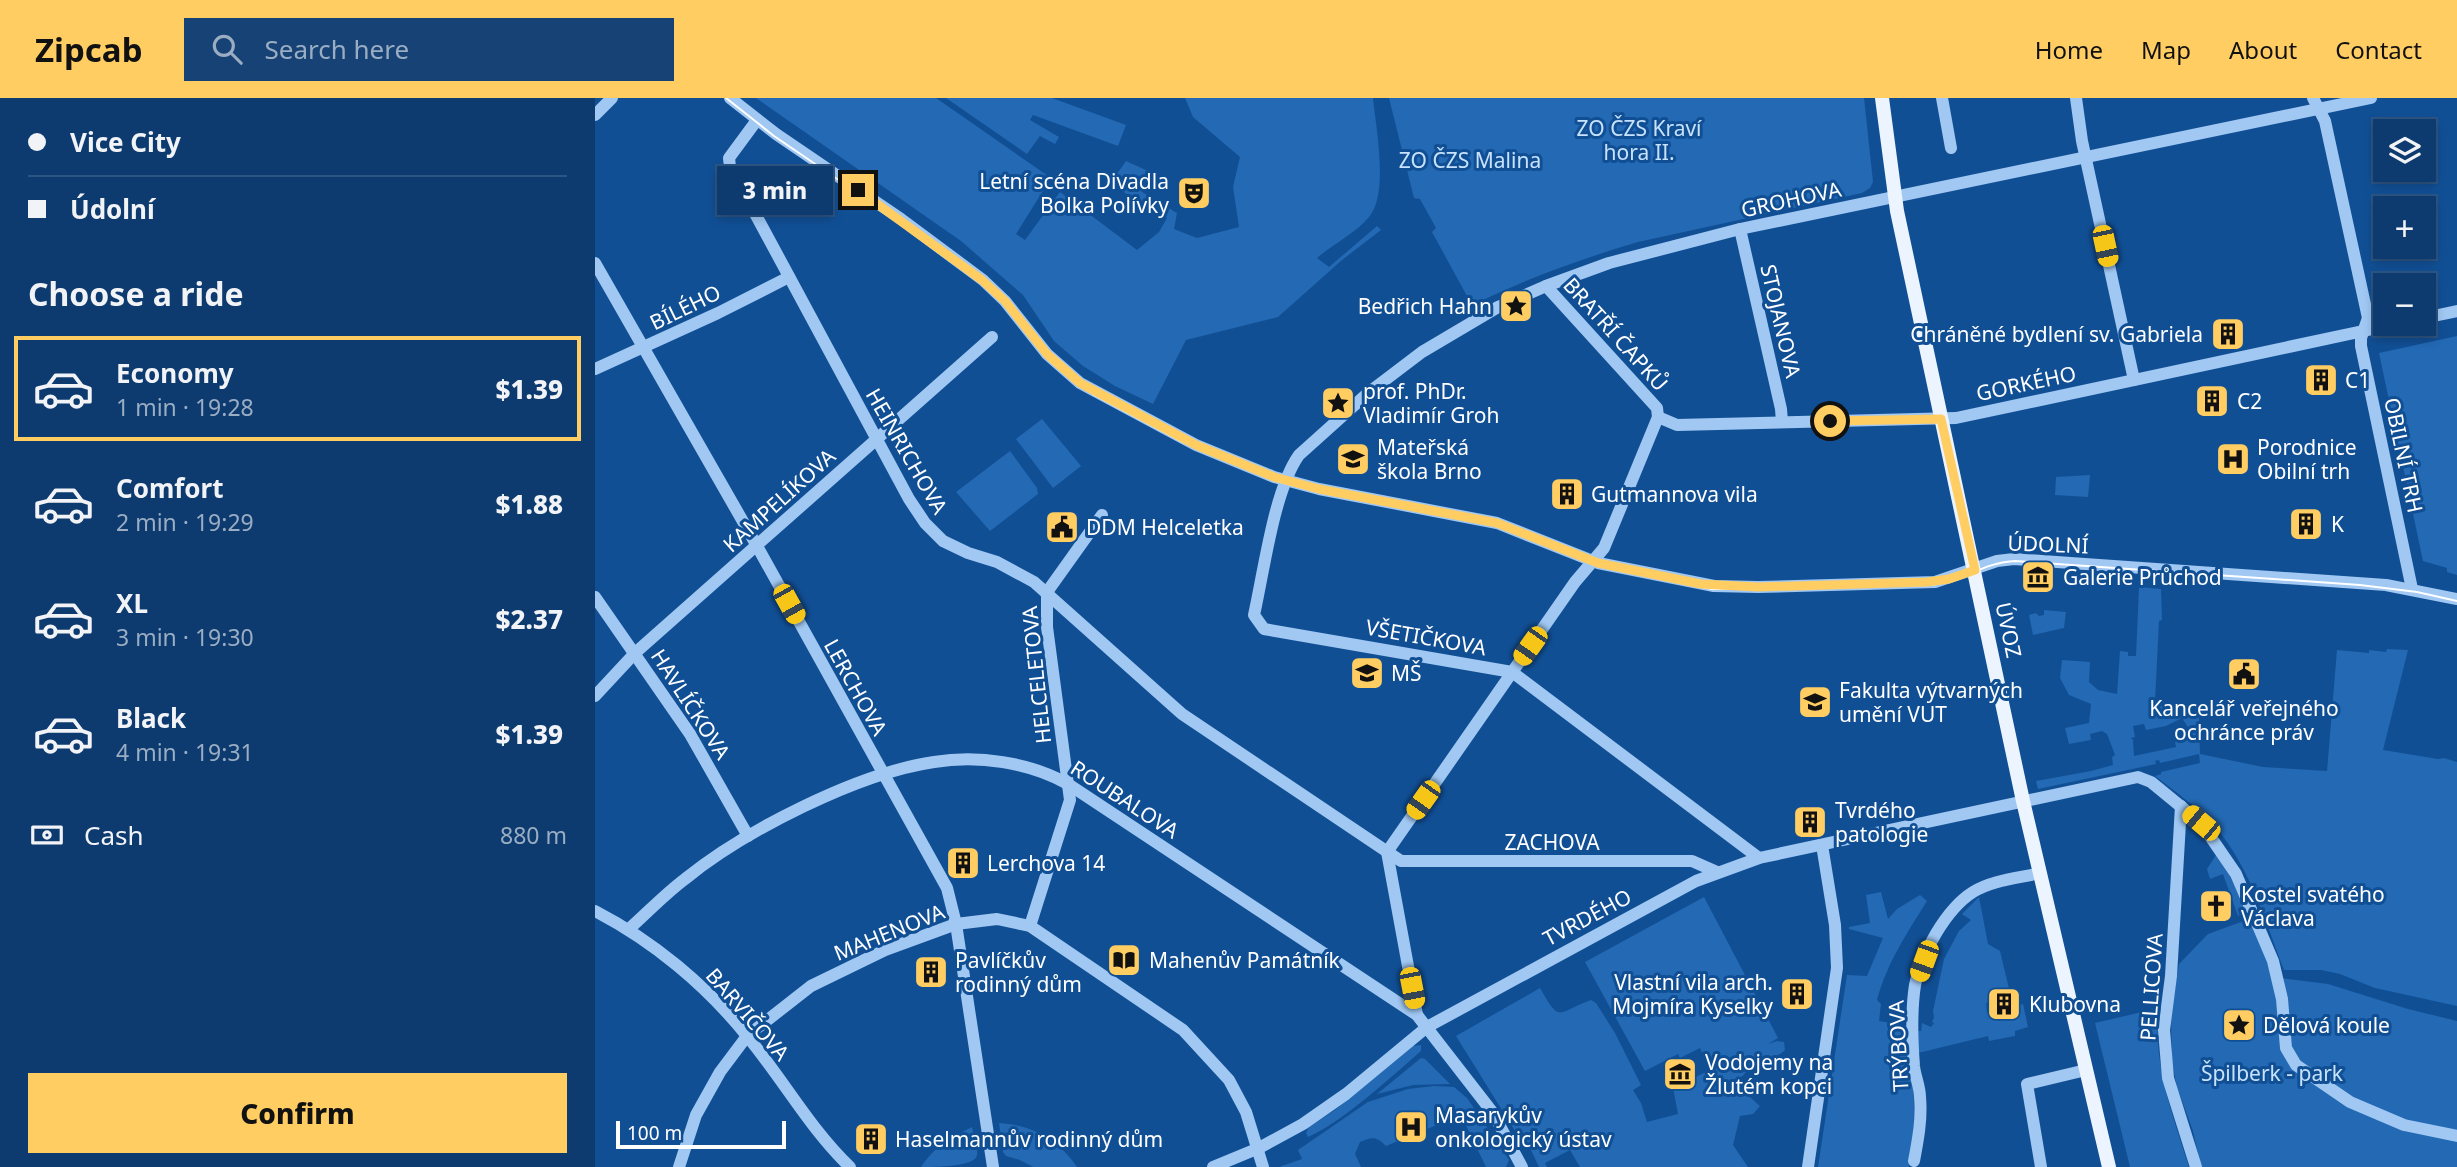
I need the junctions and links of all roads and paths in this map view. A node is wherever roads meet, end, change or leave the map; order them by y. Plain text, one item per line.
1 (612, 98) edge
2 (730, 98) edge
3 (1882, 98) edge
4 (1942, 98) edge
5 (2076, 98) edge
6 (2371, 98) edge
7 (2316, 103) edge
8 (595, 115) edge
9 (757, 120) junction
10 (1951, 148) dead end
11 (2086, 157) junction
12 (1895, 197) junction
13 (1740, 229) junction
14 (595, 263) edge
15 (789, 276) junction
16 (1546, 286) junction
17 (2457, 311) edge
18 (2436, 315) edge
19 (2373, 328) edge
20 (2364, 330) junction
21 (992, 337) dead end
22 (643, 348) junction
23 (595, 369) edge
24 (2134, 380) junction
25 (1658, 417) junction
26 (1941, 419) junction
27 (1782, 422) junction
28 (876, 439) junction
29 (1286, 481) junction
30 (1102, 515) dead end
31 (757, 546) junction
32 (1592, 561) junction
33 (1975, 570) junction
34 (2412, 589) junction
35 (1047, 592) junction
36 (595, 597) edge
37 (2457, 598) edge
38 (635, 653) junction
39 (1512, 672) junction
40 (595, 695) edge
41 (883, 775) junction
42 (1068, 784) junction
43 (2023, 801) junction
44 (2181, 806) junction
45 (748, 836) junction
46 (1822, 845) junction
47 (1387, 852) junction
48 (1759, 858) junction
49 (1717, 872) junction
50 (2040, 873) junction
51 (595, 911) edge
52 (956, 924) junction
53 (1030, 926) junction
54 (629, 929) junction
55 (1417, 1016) junction
56 (1427, 1027) junction
57 (747, 1035) junction
58 (2086, 1070) junction
59 (2457, 1136) edge
60 (1259, 1148) junction
61 (1914, 1161) dead end
62 (679, 1167) edge
63 (850, 1167) edge
64 (993, 1167) edge
65 (1213, 1167) edge
66 (1263, 1167) edge
67 (1522, 1167) edge
68 (1808, 1167) edge
69 (2041, 1167) edge
70 (2109, 1167) edge
71 (2196, 1167) edge

1 - 8 street
2 - 9 street, ÚDOLNÍ
3 - 12 main road, ÚVOZ
4 - 10 street
5 - 11 street
6 - 7 street, GROHOVA
7 - 11 street, GROHOVA
7 - 20 street, OBILNÍ TRH
9 - 15 street, HEINRICHOVA
9 - 29 street, ÚDOLNÍ
11 - 12 street, GROHOVA
11 - 24 street
12 - 13 street, GROHOVA
12 - 26 main road, ÚVOZ
13 - 16 street, GROHOVA
13 - 27 street, STOJANOVA
14 - 22 street, LERCHOVA
15 - 22 street, BÍLÉHO
15 - 28 street, HEINRICHOVA
16 - 25 street, BRATŘÍ ČAPKŮ
16 - 29 street, GROHOVA
17 - 18 street
19 - 20 street, GORKÉHO
20 - 24 street, GORKÉHO
20 - 34 street, OBILNÍ TRH
21 - 28 street, KAMPELÍKOVA
22 - 23 street, BÍLÉHO
22 - 31 street, LERCHOVA
24 - 26 street, GORKÉHO
25 - 27 street, GORKÉHO
25 - 32 street, BRATŘÍ ČAPKŮ
26 - 27 street, GORKÉHO
26 - 33 main road, ÚVOZ
28 - 31 street, KAMPELÍKOVA
28 - 35 street, HEINRICHOVA
29 - 32 street, ÚDOLNÍ
29 - 39 street, VŠETIČKOVA
30 - 35 street, HELCELETOVA
31 - 38 street, KAMPELÍKOVA
31 - 41 street, LERCHOVA
32 - 33 street, ÚDOLNÍ
32 - 39 street, BRATŘÍ ČAPKŮ
33 - 34 street, ÚDOLNÍ
33 - 43 main road, ÚVOZ
34 - 37 street, ÚDOLNÍ
35 - 42 street, HELCELETOVA
35 - 47 street, HEINRICHOVA
36 - 38 street, HAVLÍČKOVA
38 - 40 street, KAMPELÍKOVA
38 - 45 street, HAVLÍČKOVA
39 - 47 street, BRATŘÍ ČAPKŮ
39 - 48 street, VŠETIČKOVA
41 - 42 street, ROUBALOVA
41 - 45 street, ROUBALOVA
41 - 52 street, LERCHOVA
42 - 53 street, HELCELETOVA
42 - 55 street, ROUBALOVA
43 - 44 street, TVRDÉHO
43 - 46 street, TVRDÉHO
43 - 50 main road, ÚVOZ
44 - 59 street, TVRDÉHO
44 - 71 street, PELLICOVA
45 - 54 street, ROUBALOVA
46 - 48 street, TVRDÉHO
46 - 68 street
47 - 49 street, ZACHOVA
47 - 55 street
48 - 49 street, TVRDÉHO
49 - 56 street, TVRDÉHO
50 - 58 main road, ÚVOZ
50 - 61 street, TRÝBOVA
51 - 54 street, BARVIČOVA
52 - 53 street, MAHENOVA
52 - 57 street, MAHENOVA
52 - 64 street, LERCHOVA
53 - 60 street, MAHENOVA
54 - 57 street, BARVIČOVA
55 - 56 street, ROUBALOVA
56 - 60 street, TVRDÉHO
56 - 67 street, ROUBALOVA
57 - 62 street, MAHENOVA
57 - 63 street, BARVIČOVA
58 - 69 street
58 - 70 main road, ÚVOZ
60 - 65 street, TVRDÉHO
60 - 66 street, MAHENOVA

